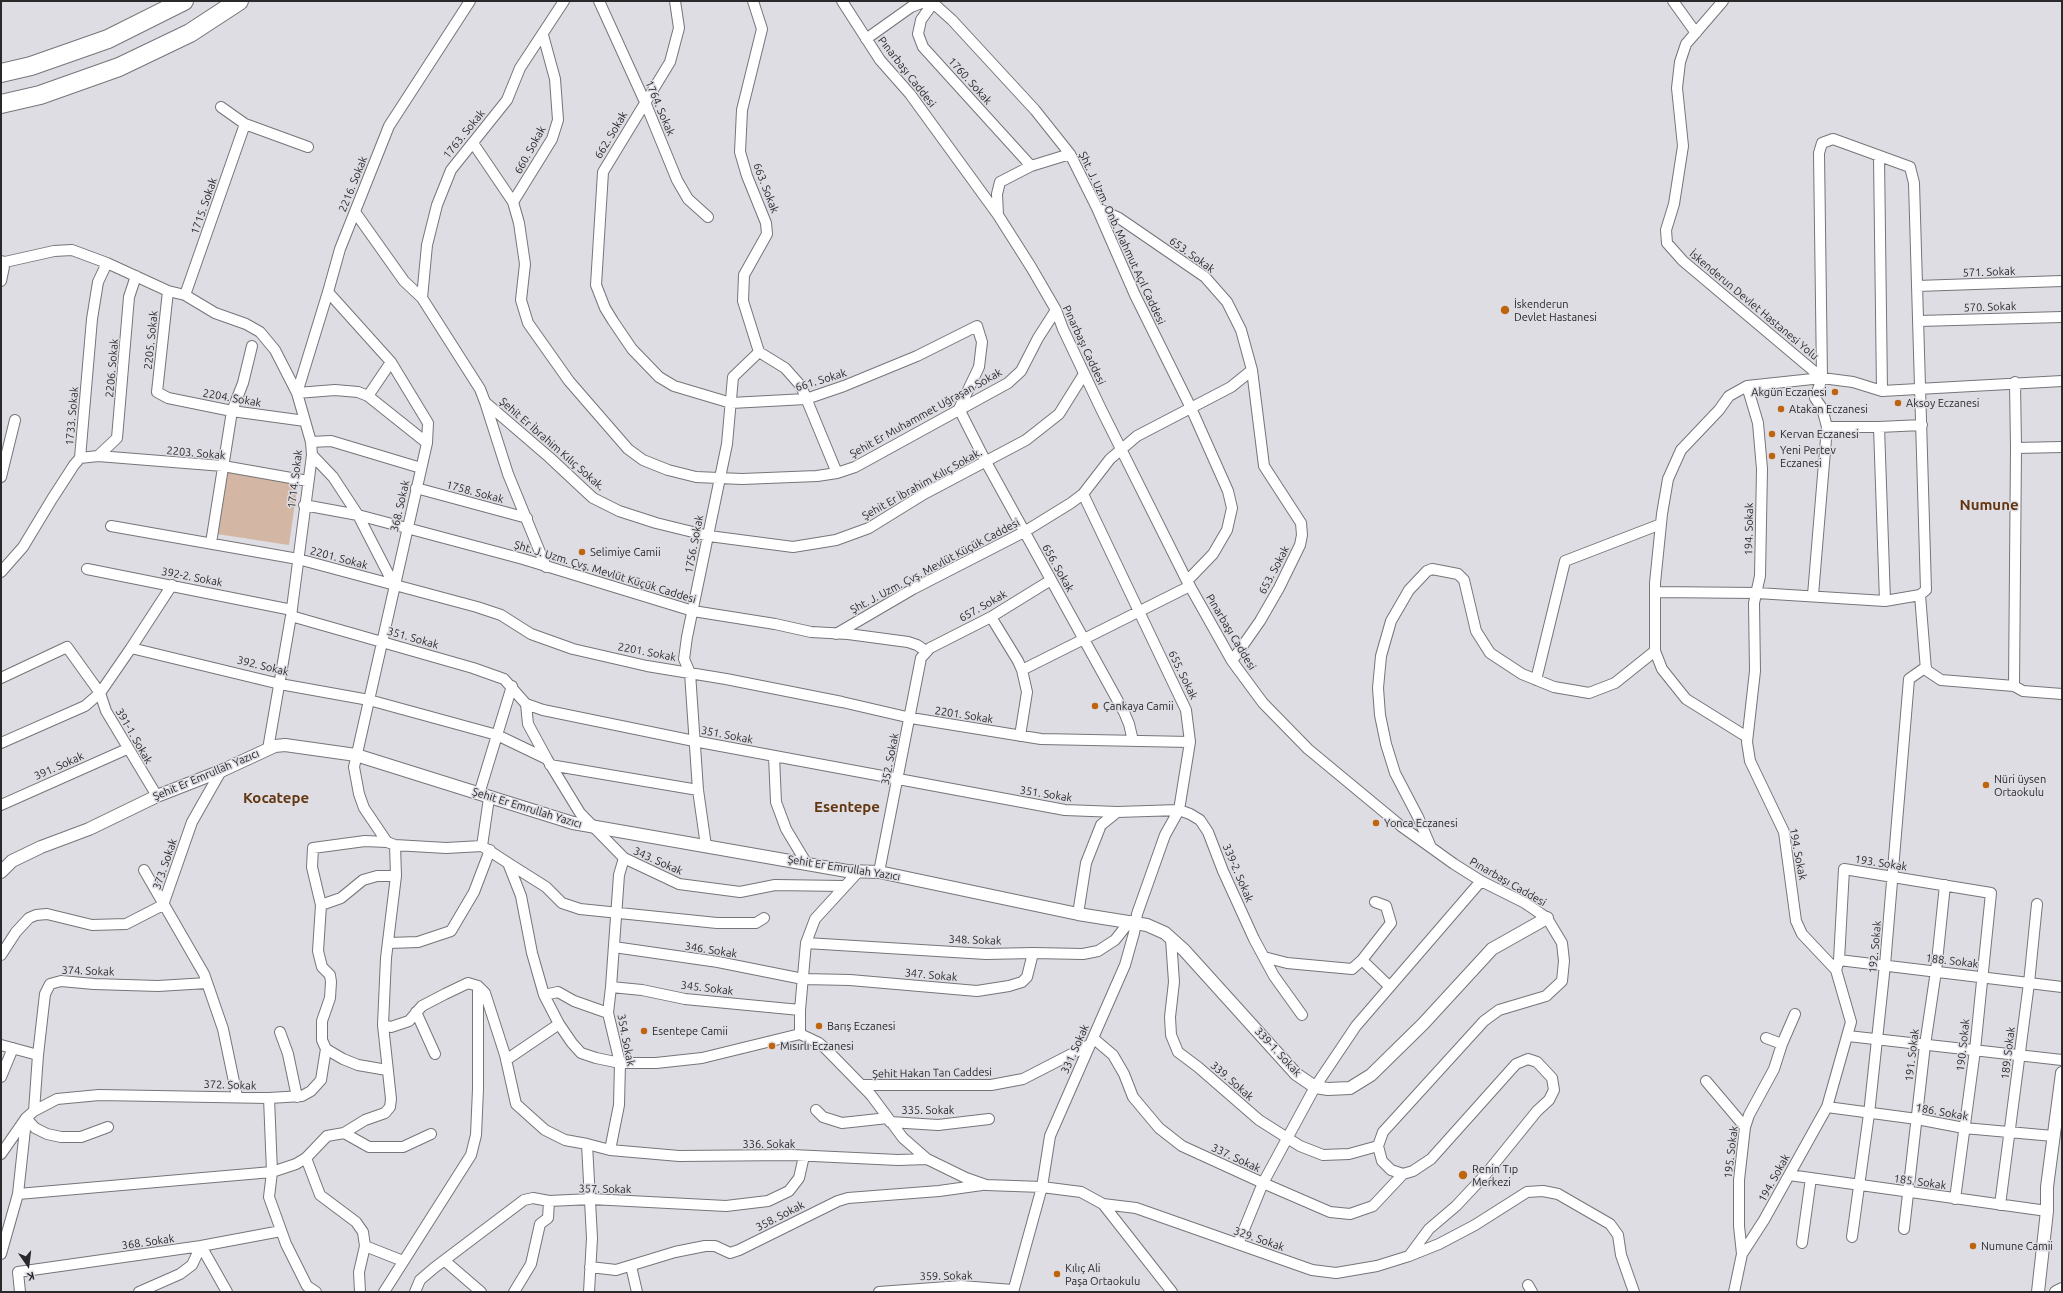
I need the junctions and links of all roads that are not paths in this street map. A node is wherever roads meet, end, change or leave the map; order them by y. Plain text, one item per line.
1 (184, 1) edge
2 (239, 1) edge
3 (470, 1) edge
4 (564, 1) edge
5 (599, 1) edge
6 (675, 1) edge
7 (753, 1) edge
8 (842, 1) edge
9 (1673, 1) edge
10 (1723, 1) edge
11 (933, 4) junction
12 (1696, 32) junction
13 (543, 35) junction
14 (866, 39) junction
15 (1, 73) edge
16 (645, 102) junction
17 (1, 104) edge
18 (221, 107) dead end
19 (245, 124) junction
20 (473, 143) junction
21 (308, 147) dead end
22 (1070, 154) junction
23 (1879, 156) junction
24 (1031, 166) junction
25 (513, 202) junction
26 (1097, 208) junction
27 (355, 212) junction
28 (998, 215) junction
29 (708, 217) dead end
30 (2, 263) edge
31 (107, 263) junction
32 (136, 276) junction
33 (1, 280) edge
34 (2062, 281) edge
35 (1917, 286) junction
36 (168, 291) junction
37 (328, 292) junction
38 (599, 292) joint
39 (185, 295) junction
40 (422, 298) junction
41 (1056, 310) junction
42 (2062, 317) edge
43 (1919, 322) junction
44 (252, 346) dead end
45 (759, 352) junction
46 (391, 362) junction
47 (1252, 370) junction
48 (1084, 374) junction
49 (1822, 378) junction
50 (2062, 381) edge
51 (2015, 382) junction
52 (1747, 386) junction
53 (1922, 390) junction
54 (1882, 391) junction
55 (157, 392) joint
56 (297, 393) junction
57 (368, 396) junction
58 (806, 400) junction
59 (486, 402) junction
60 (731, 402) junction
61 (1191, 408) junction
62 (959, 409) junction
63 (232, 411) junction
64 (15, 420) dead end
65 (305, 421) junction
66 (1922, 425) junction
67 (1827, 427) junction
68 (1879, 427) junction
69 (311, 442) junction
70 (427, 443) junction
71 (2062, 447) edge
72 (1120, 448) junction
73 (2016, 448) junction
74 (312, 455) junction
75 (98, 456) junction
76 (80, 458) junction
77 (986, 462) junction
78 (223, 466) junction
79 (421, 468) junction
80 (837, 472) junction
81 (1, 477) edge
82 (719, 480) junction
83 (308, 481) junction
84 (416, 488) junction
85 (1083, 494) junction
86 (304, 506) junction
87 (358, 515) junction
88 (527, 518) junction
89 (1661, 524) junction
90 (111, 526) dead end
91 (407, 528) junction
92 (1024, 532) junction
93 (709, 536) junction
94 (211, 543) junction
95 (298, 559) junction
96 (546, 567) junction
97 (87, 569) dead end
98 (1, 572) edge
99 (1051, 580) junction
100 (1189, 584) junction
101 (172, 585) junction
102 (394, 585) junction
103 (1655, 592) junction
104 (1757, 593) junction
105 (1920, 595) junction
106 (1813, 596) junction
107 (1885, 601) junction
108 (693, 611) junction
109 (1139, 611) junction
110 (291, 613) junction
111 (991, 617) junction
112 (836, 634) junction
113 (1084, 639) junction
114 (383, 642) junction
115 (131, 648) junction
116 (926, 651) junction
117 (1655, 652) junction
118 (1232, 661) junction
119 (1926, 667) junction
120 (1022, 670) junction
121 (690, 673) junction
122 (1, 678) edge
123 (1536, 680) junction
124 (280, 684) junction
125 (512, 686) junction
126 (2014, 686) junction
127 (100, 693) junction
128 (2062, 694) edge
129 (369, 700) junction
130 (526, 704) junction
131 (910, 718) junction
132 (497, 735) junction
133 (1020, 736) junction
134 (1747, 737) junction
135 (694, 741) junction
136 (1133, 741) junction
137 (1190, 742) junction
138 (1, 743) edge
139 (126, 749) junction
140 (268, 749) junction
141 (356, 754) junction
142 (774, 756) junction
143 (548, 762) junction
144 (221, 771) junction
145 (899, 779) junction
146 (698, 790) junction
147 (157, 796) junction
148 (484, 796) junction
149 (1, 806) edge
150 (1179, 810) junction
151 (1117, 812) junction
152 (592, 826) junction
153 (391, 843) junction
154 (1430, 845) junction
155 (706, 846) junction
156 (486, 848) junction
157 (624, 858) junction
158 (508, 862) junction
159 (807, 864) junction
160 (144, 870) dead end
161 (1, 872) edge
162 (858, 872) junction
163 (879, 872) junction
164 (396, 876) junction
165 (1893, 877) junction
166 (1480, 881) junction
167 (1945, 885) junction
168 (843, 886) junction
169 (1991, 893) joint
170 (1375, 902) dead end
171 (2037, 904) dead end
172 (163, 905) junction
173 (321, 905) junction
174 (617, 913) junction
175 (1078, 914) junction
176 (764, 918) dead end
177 (1547, 918) junction
178 (1133, 921) junction
179 (1171, 939) junction
180 (389, 942) junction
181 (806, 944) junction
182 (614, 948) junction
183 (1033, 952) junction
184 (1, 955) edge
185 (1264, 957) junction
186 (1362, 960) junction
187 (1837, 965) junction
188 (1885, 966) junction
189 (1936, 971) junction
190 (1981, 976) junction
191 (803, 979) junction
192 (207, 983) junction
193 (2029, 983) junction
194 (478, 986) junction
195 (1390, 986) junction
196 (611, 987) junction
197 (2062, 987) edge
198 (544, 995) junction
199 (800, 1010) junction
200 (416, 1012) junction
201 (608, 1013) junction
202 (1795, 1014) dead end
203 (1302, 1015) dead end
204 (559, 1024) junction
205 (382, 1025) junction
206 (280, 1032) dead end
207 (800, 1034) junction
208 (1848, 1036) junction
209 (1766, 1038) dead end
210 (1876, 1039) junction
211 (1091, 1042) junction
212 (1782, 1044) junction
213 (1, 1045) edge
214 (1925, 1045) junction
215 (13, 1048) junction
216 (326, 1049) junction
217 (1975, 1050) junction
218 (435, 1054) dead end
219 (38, 1055) junction
220 (2020, 1056) junction
221 (506, 1060) junction
222 (2062, 1060) edge
223 (620, 1063) junction
224 (387, 1070) junction
225 (2062, 1073) edge
226 (1, 1077) edge
227 (1706, 1081) dead end
228 (862, 1085) junction
229 (1314, 1087) junction
230 (237, 1096) junction
231 (297, 1097) junction
232 (269, 1098) junction
233 (1827, 1107) junction
234 (816, 1110) dead end
235 (30, 1114) junction
236 (1869, 1114) junction
237 (990, 1119) dead end
238 (1917, 1119) junction
239 (889, 1120) junction
240 (108, 1127) dead end
241 (1745, 1127) junction
242 (1964, 1128) junction
243 (344, 1132) junction
244 (2010, 1133) junction
245 (431, 1134) dead end
246 (2053, 1136) junction
247 (1287, 1137) junction
248 (587, 1144) junction
249 (1378, 1146) junction
250 (610, 1150) junction
251 (1, 1154) edge
252 (804, 1156) junction
253 (306, 1158) junction
254 (927, 1159) junction
255 (272, 1172) junction
256 (1402, 1174) junction
257 (1789, 1175) junction
258 (1811, 1178) junction
259 (1263, 1183) junction
260 (986, 1185) junction
261 (1859, 1185) junction
262 (1042, 1187) junction
263 (1909, 1192) junction
264 (18, 1194) junction
265 (591, 1199) junction
266 (1955, 1199) junction
267 (549, 1201) junction
268 (1103, 1204) junction
269 (2000, 1205) junction
270 (2047, 1211) junction
271 (1904, 1229) dead end
272 (281, 1231) junction
273 (1852, 1238) dead end
274 (1802, 1243) dead end
275 (1238, 1244) junction
276 (201, 1246) junction
277 (365, 1246) junction
278 (1, 1254) edge
279 (1742, 1254) junction
280 (1409, 1256) junction
281 (403, 1261) junction
282 (445, 1261) junction
283 (631, 1266) junction
284 (590, 1267) junction
285 (956, 1289) edge
286 (2062, 1289) edge
287 (311, 1290) edge
288 (1013, 1291) edge
289 (20, 1292) edge
290 (139, 1292) edge
291 (227, 1292) edge
292 (360, 1292) edge
293 (384, 1292) edge
294 (415, 1292) edge
295 (481, 1292) edge
296 (514, 1292) edge
297 (589, 1292) edge
298 (637, 1292) edge
299 (879, 1292) edge
300 (1172, 1292) edge
301 (1634, 1292) edge
302 (1734, 1292) edge
303 (2038, 1292) edge
304 (2056, 1292) edge

1 - 15 highway
2 - 17 highway
3 - 27 street, 2216. Sokak
4 - 13 street, 1763. Sokak
5 - 16 street, 1764. Sokak
6 - 16 street, 662. Sokak
7 - 45 street, 663. Sokak
8 - 14 street, Pınarbaşı Caddesi
9 - 12 street
10 - 12 street, İskenderun Devlet Hastanesi Yolu
11 - 14 street
11 - 22 street, Şht. J. Uzm. Onb. Mahmut Açıl Caddesi
11 - 24 street, 1760. Sokak
12 - 49 street, İskenderun Devlet Hastanesi Yolu
13 - 20 street, 1763. Sokak
13 - 25 street, 660. Sokak
14 - 28 street, Pınarbaşı Caddesi
16 - 29 street, 1764. Sokak
16 - 38 street, 662. Sokak
18 - 19 street
19 - 21 street
19 - 39 street, 1715. Sokak
20 - 25 street, Şehit Er Muhammet Uğraşan Sokak
20 - 40 street, 1763. Sokak
22 - 24 street
22 - 26 street, Şht. J. Uzm. Onb. Mahmut Açıl Caddesi
23 - 35 street
23 - 49 street
23 - 54 street
24 - 28 street
25 - 82 street, Şehit Er Muhammet Uğraşan Sokak
26 - 47 street, 653. Sokak
26 - 61 street, Şht. J. Uzm. Onb. Mahmut Açıl Caddesi
27 - 37 street, 2216. Sokak
27 - 40 street, Şehit Er İbrahim Kılıç Sokak.
28 - 41 street, Pınarbaşı Caddesi
30 - 31 street, 1714. Sokak
30 - 33 street
31 - 32 street, 1714. Sokak
31 - 76 street, 1733. Sokak
32 - 36 street, 1714. Sokak
32 - 75 street, 2206. Sokak
34 - 35 street, 571. Sokak
35 - 43 street
36 - 39 street, 1714. Sokak
36 - 55 street, 2205. Sokak
37 - 46 street, 368. Sokak
37 - 56 street, 2216. Sokak
38 - 60 street, 661. Sokak
39 - 56 street, 1714. Sokak
40 - 59 street, Şehit Er İbrahim Kılıç Sokak.
41 - 48 street, Pınarbaşı Caddesi
41 - 62 street, Şehit Er Muhammet Uğraşan Sokak
42 - 43 street, 570. Sokak
43 - 53 street
44 - 63 street
45 - 58 street
45 - 60 street, 1756. Sokak
46 - 57 street
46 - 70 street, 368. Sokak
47 - 61 street, Şht. J. Uzm. Çvş. Mevlüt Küçük Caddesi
47 - 118 street, 653. Sokak
48 - 72 street, Pınarbaşı Caddesi
48 - 77 street, Şehit Er İbrahim Kılıç Sokak.
49 - 52 street
49 - 54 street
49 - 67 street
50 - 51 street
51 - 53 street
51 - 73 street
52 - 89 street
52 - 104 street, 194. Sokak
53 - 54 street
53 - 66 street
55 - 63 street, 2204. Sokak
56 - 57 street
56 - 65 street, 1714. Sokak
57 - 70 street
58 - 60 street, 661. Sokak
58 - 62 street, 661. Sokak
58 - 80 street
59 - 88 street
59 - 93 street, Şehit Er İbrahim Kılıç Sokak.
60 - 82 street, 1756. Sokak
61 - 72 street, Şht. J. Uzm. Çvş. Mevlüt Küçük Caddesi
61 - 100 street, Şht. J. Uzm. Onb. Mahmut Açıl Caddesi
62 - 77 street, 656. Sokak
62 - 80 street, Şehit Er Muhammet Uğraşan Sokak
63 - 65 street, 2204. Sokak
63 - 78 street
64 - 81 street
65 - 69 street, 1714. Sokak
66 - 68 street
66 - 105 street
67 - 68 street
67 - 106 street
68 - 107 street
69 - 74 street, 1714. Sokak
69 - 79 street
70 - 79 street, 368. Sokak
71 - 73 street
72 - 85 street, Şht. J. Uzm. Çvş. Mevlüt Küçük Caddesi
72 - 100 street, Pınarbaşı Caddesi
73 - 126 street
74 - 83 street, 1714. Sokak
74 - 87 street
75 - 76 street, 2203. Sokak
75 - 78 street, 2203. Sokak
76 - 98 street, 1733. Sokak
77 - 92 street, 656. Sokak
77 - 93 street, Şehit Er İbrahim Kılıç Sokak.
78 - 83 street, 2203. Sokak
78 - 94 street
79 - 84 street, 368. Sokak
80 - 82 street, Şehit Er Muhammet Uğraşan Sokak
82 - 93 street, 1756. Sokak
83 - 86 street, 1714. Sokak
84 - 88 street, 1758. Sokak
84 - 91 street, 368. Sokak
85 - 92 street, Şht. J. Uzm. Çvş. Mevlüt Küçük Caddesi
85 - 109 street, 655. Sokak
86 - 87 street, Şht. J. Uzm. Çvş. Mevlüt Küçük Caddesi
86 - 95 street, 1714. Sokak
87 - 91 street, Şht. J. Uzm. Çvş. Mevlüt Küçük Caddesi
87 - 102 street
88 - 96 street
89 - 103 street
89 - 123 street
90 - 94 street, 2201. Sokak
91 - 96 street, Şht. J. Uzm. Çvş. Mevlüt Küçük Caddesi
91 - 102 street, 368. Sokak
92 - 99 street, 656. Sokak
92 - 112 street, Şht. J. Uzm. Çvş. Mevlüt Küçük Caddesi
93 - 108 street, 1756. Sokak
94 - 95 street, 2201. Sokak
95 - 102 street, 2201. Sokak
95 - 110 street, 1714. Sokak
96 - 108 street, Şht. J. Uzm. Çvş. Mevlüt Küçük Caddesi
97 - 101 street, 392-2. Sokak
99 - 111 street, 657. Sokak
99 - 113 street, 656. Sokak
100 - 109 street, Şht. J. Uzm. Onb. Mahmut Açıl Caddesi
100 - 118 street, Pınarbaşı Caddesi
101 - 110 street, 392-2. Sokak
101 - 115 street
102 - 114 street, 368. Sokak
102 - 121 street, 2201. Sokak
103 - 104 street
103 - 117 street
104 - 106 street
104 - 134 street, 194. Sokak
105 - 107 street
105 - 119 street
106 - 107 street
108 - 112 street, Şht. J. Uzm. Çvş. Mevlüt Küçük Caddesi
108 - 121 street, 1756. Sokak
109 - 113 street, Şht. J. Uzm. Onb. Mahmut Açıl Caddesi
109 - 137 street, 655. Sokak
110 - 114 street, 351. Sokak
110 - 124 street, 1714. Sokak
111 - 116 street, 657. Sokak
111 - 120 street
112 - 116 street
113 - 120 street, Şht. J. Uzm. Onb. Mahmut Açıl Caddesi
113 - 136 street, 656. Sokak
114 - 125 street, 351. Sokak
114 - 129 street, 368. Sokak
115 - 124 street, 392. Sokak
115 - 127 street
116 - 131 street, 352. Sokak
117 - 123 street
117 - 134 street
118 - 154 street, Pınarbaşı Caddesi
119 - 126 street
119 - 165 street, 192. Sokak
120 - 133 street
121 - 131 street, 2201. Sokak
121 - 135 street, 1756. Sokak
122 - 127 street, 391-1. Sokak
123 - 154 street
124 - 129 street, 392. Sokak
124 - 140 street, 1714. Sokak
125 - 130 street, 351. Sokak
125 - 132 street
126 - 128 street
127 - 138 street
127 - 139 street, 391-1. Sokak
129 - 132 street, 392. Sokak
129 - 141 street, 368. Sokak
130 - 135 street, 351. Sokak
130 - 143 street, 343. Sokak
131 - 133 street, 2201. Sokak
131 - 145 street, 352. Sokak
132 - 143 street, 392. Sokak
132 - 148 street
133 - 136 street, 2201. Sokak
134 - 187 street, 194. Sokak
135 - 142 street, 351. Sokak
135 - 146 street, 1756. Sokak
136 - 137 street, 2201. Sokak
137 - 150 street, 655. Sokak
139 - 147 street, 391-1. Sokak
139 - 149 street, 391. Sokak
140 - 141 street, Şehit Er Emrullah Yazıcı
140 - 144 street, Şehit Er Emrullah Yazıcı
141 - 148 street, Şehit Er Emrullah Yazıcı
141 - 153 street, 368. Sokak
142 - 145 street, 351. Sokak
142 - 159 street
143 - 146 street, 392. Sokak
143 - 152 street, 343. Sokak
144 - 147 street, Şehit Er Emrullah Yazıcı
144 - 172 street, 373. Sokak
145 - 151 street, 351. Sokak
145 - 163 street, 352. Sokak
146 - 155 street, 1756. Sokak
147 - 161 street, Şehit Er Emrullah Yazıcı
148 - 152 street, Şehit Er Emrullah Yazıcı
148 - 156 street
150 - 151 street, 351. Sokak
150 - 178 street, 655. Sokak
150 - 185 street, 339-2. Sokak
151 - 175 street
152 - 155 street, Şehit Er Emrullah Yazıcı
152 - 157 street, 343. Sokak
153 - 156 street
153 - 164 street
153 - 173 street
154 - 166 street, Pınarbaşı Caddesi
155 - 159 street, Şehit Er Emrullah Yazıcı
156 - 158 street
156 - 180 street
157 - 168 street, 343. Sokak
157 - 174 street, 354. Sokak
158 - 174 street
158 - 198 street
159 - 162 street, Şehit Er Emrullah Yazıcı
160 - 172 street
162 - 163 street, Şehit Er Emrullah Yazıcı
162 - 168 street
163 - 175 street, Şehit Er Emrullah Yazıcı
164 - 173 street
164 - 180 street
165 - 167 street, 193. Sokak
165 - 187 street, 193. Sokak
165 - 188 street, 192. Sokak
166 - 177 street, Pınarbaşı Caddesi
166 - 195 street
167 - 169 street, 193. Sokak
167 - 189 street, 191. Sokak
168 - 181 street
169 - 190 street, 190. Sokak
170 - 186 street
171 - 193 street, 189. Sokak
172 - 184 street, 373. Sokak
172 - 192 street
173 - 216 street
174 - 176 street
174 - 182 street, 354. Sokak
175 - 178 street, 339-1. Sokak
177 - 229 street
177 - 249 street, Pınarbaşı Caddesi
178 - 179 street, 339-1. Sokak
178 - 183 street, 348. Sokak
178 - 211 street, 331. Sokak
179 - 229 street, 339-1. Sokak
179 - 247 street, 339. Sokak
180 - 205 street
181 - 183 street, 348. Sokak
181 - 191 street
182 - 191 street, 346. Sokak
182 - 196 street, 354. Sokak
183 - 191 street, 347. Sokak
185 - 186 street
185 - 203 street, 339-2. Sokak
186 - 195 street
187 - 188 street, 188. Sokak
187 - 208 street, 194. Sokak
188 - 189 street, 188. Sokak
188 - 210 street, 192. Sokak
189 - 190 street, 188. Sokak
189 - 214 street, 191. Sokak
190 - 193 street, 188. Sokak
190 - 217 street, 190. Sokak
191 - 199 street
192 - 219 street, 374. Sokak
192 - 230 street
193 - 197 street, 188. Sokak
193 - 220 street, 189. Sokak
194 - 200 street
194 - 221 street
194 - 281 street
195 - 229 street
196 - 199 street, 345. Sokak
196 - 201 street, 354. Sokak
198 - 201 street
198 - 204 street
199 - 207 street
200 - 205 street
200 - 218 street
201 - 223 street, 354. Sokak
202 - 212 street, 195. Sokak
204 - 221 street
204 - 223 street
205 - 224 street
206 - 231 street
207 - 223 street
207 - 228 street
208 - 210 street
208 - 233 street, 194. Sokak
209 - 212 street
210 - 214 street
210 - 236 street, 192. Sokak
211 - 228 street, Şehit Hakan Tan Caddesi
211 - 259 street, 337. Sokak
211 - 262 street, 331. Sokak
212 - 241 street, 195. Sokak
213 - 215 street
214 - 217 street
214 - 238 street, 191. Sokak
215 - 219 street
215 - 226 street
216 - 224 street
216 - 231 street
217 - 220 street
217 - 242 street, 190. Sokak
219 - 235 street, 374. Sokak
220 - 222 street
220 - 244 street, 189. Sokak
221 - 248 street
223 - 250 street, 354. Sokak
224 - 243 street
225 - 246 street
227 - 241 street
228 - 239 street
229 - 247 street
230 - 232 street, 372. Sokak
230 - 235 street, 372. Sokak
231 - 232 street
232 - 255 street, 372. Sokak
233 - 236 street, 186. Sokak
233 - 257 street, 194. Sokak
234 - 239 street, 335. Sokak
235 - 240 street
235 - 251 street
235 - 264 street, 374. Sokak
236 - 238 street, 186. Sokak
236 - 261 street, 192. Sokak
237 - 239 street, 335. Sokak
238 - 242 street, 186. Sokak
238 - 263 street, 191. Sokak
239 - 254 street
241 - 279 street, 195. Sokak
242 - 244 street, 186. Sokak
242 - 266 street, 190. Sokak
243 - 245 street
243 - 253 street
244 - 246 street, 186. Sokak
244 - 269 street, 189. Sokak
246 - 270 street
247 - 249 street, 339. Sokak
247 - 259 street
248 - 250 street
248 - 265 street
249 - 256 street
250 - 252 street, 336. Sokak
252 - 254 street, 336. Sokak
252 - 265 street, 357. Sokak
253 - 255 street
253 - 277 street
254 - 260 street
255 - 264 street
255 - 272 street, 372. Sokak
256 - 259 street, 337. Sokak
256 - 280 street
257 - 258 street, 185. Sokak
257 - 279 street, 194. Sokak
258 - 261 street, 185. Sokak
258 - 274 street
259 - 275 street
260 - 262 street
260 - 283 street, 358. Sokak
261 - 263 street, 185. Sokak
261 - 273 street, 192. Sokak
262 - 268 street
262 - 288 street, 331. Sokak
263 - 266 street, 185. Sokak
263 - 271 street, 191. Sokak
264 - 278 street, 374. Sokak
265 - 267 street, 357. Sokak
265 - 284 street
266 - 269 street, 185. Sokak
267 - 282 street, 357. Sokak
267 - 296 street
268 - 275 street, 329. Sokak
268 - 300 street
269 - 270 street, 185. Sokak
270 - 303 street
272 - 276 street, 368. Sokak
272 - 287 street, 372. Sokak
275 - 280 street, 329. Sokak
276 - 289 street, 368. Sokak
276 - 290 street
276 - 291 street
277 - 281 street
277 - 292 street
279 - 302 street, 194. Sokak
280 - 301 street
281 - 293 street
282 - 294 street, 357. Sokak
282 - 295 street
283 - 284 street, 358. Sokak
283 - 298 street
284 - 297 street
285 - 288 street, 359. Sokak
285 - 299 street, 359. Sokak
286 - 304 street

